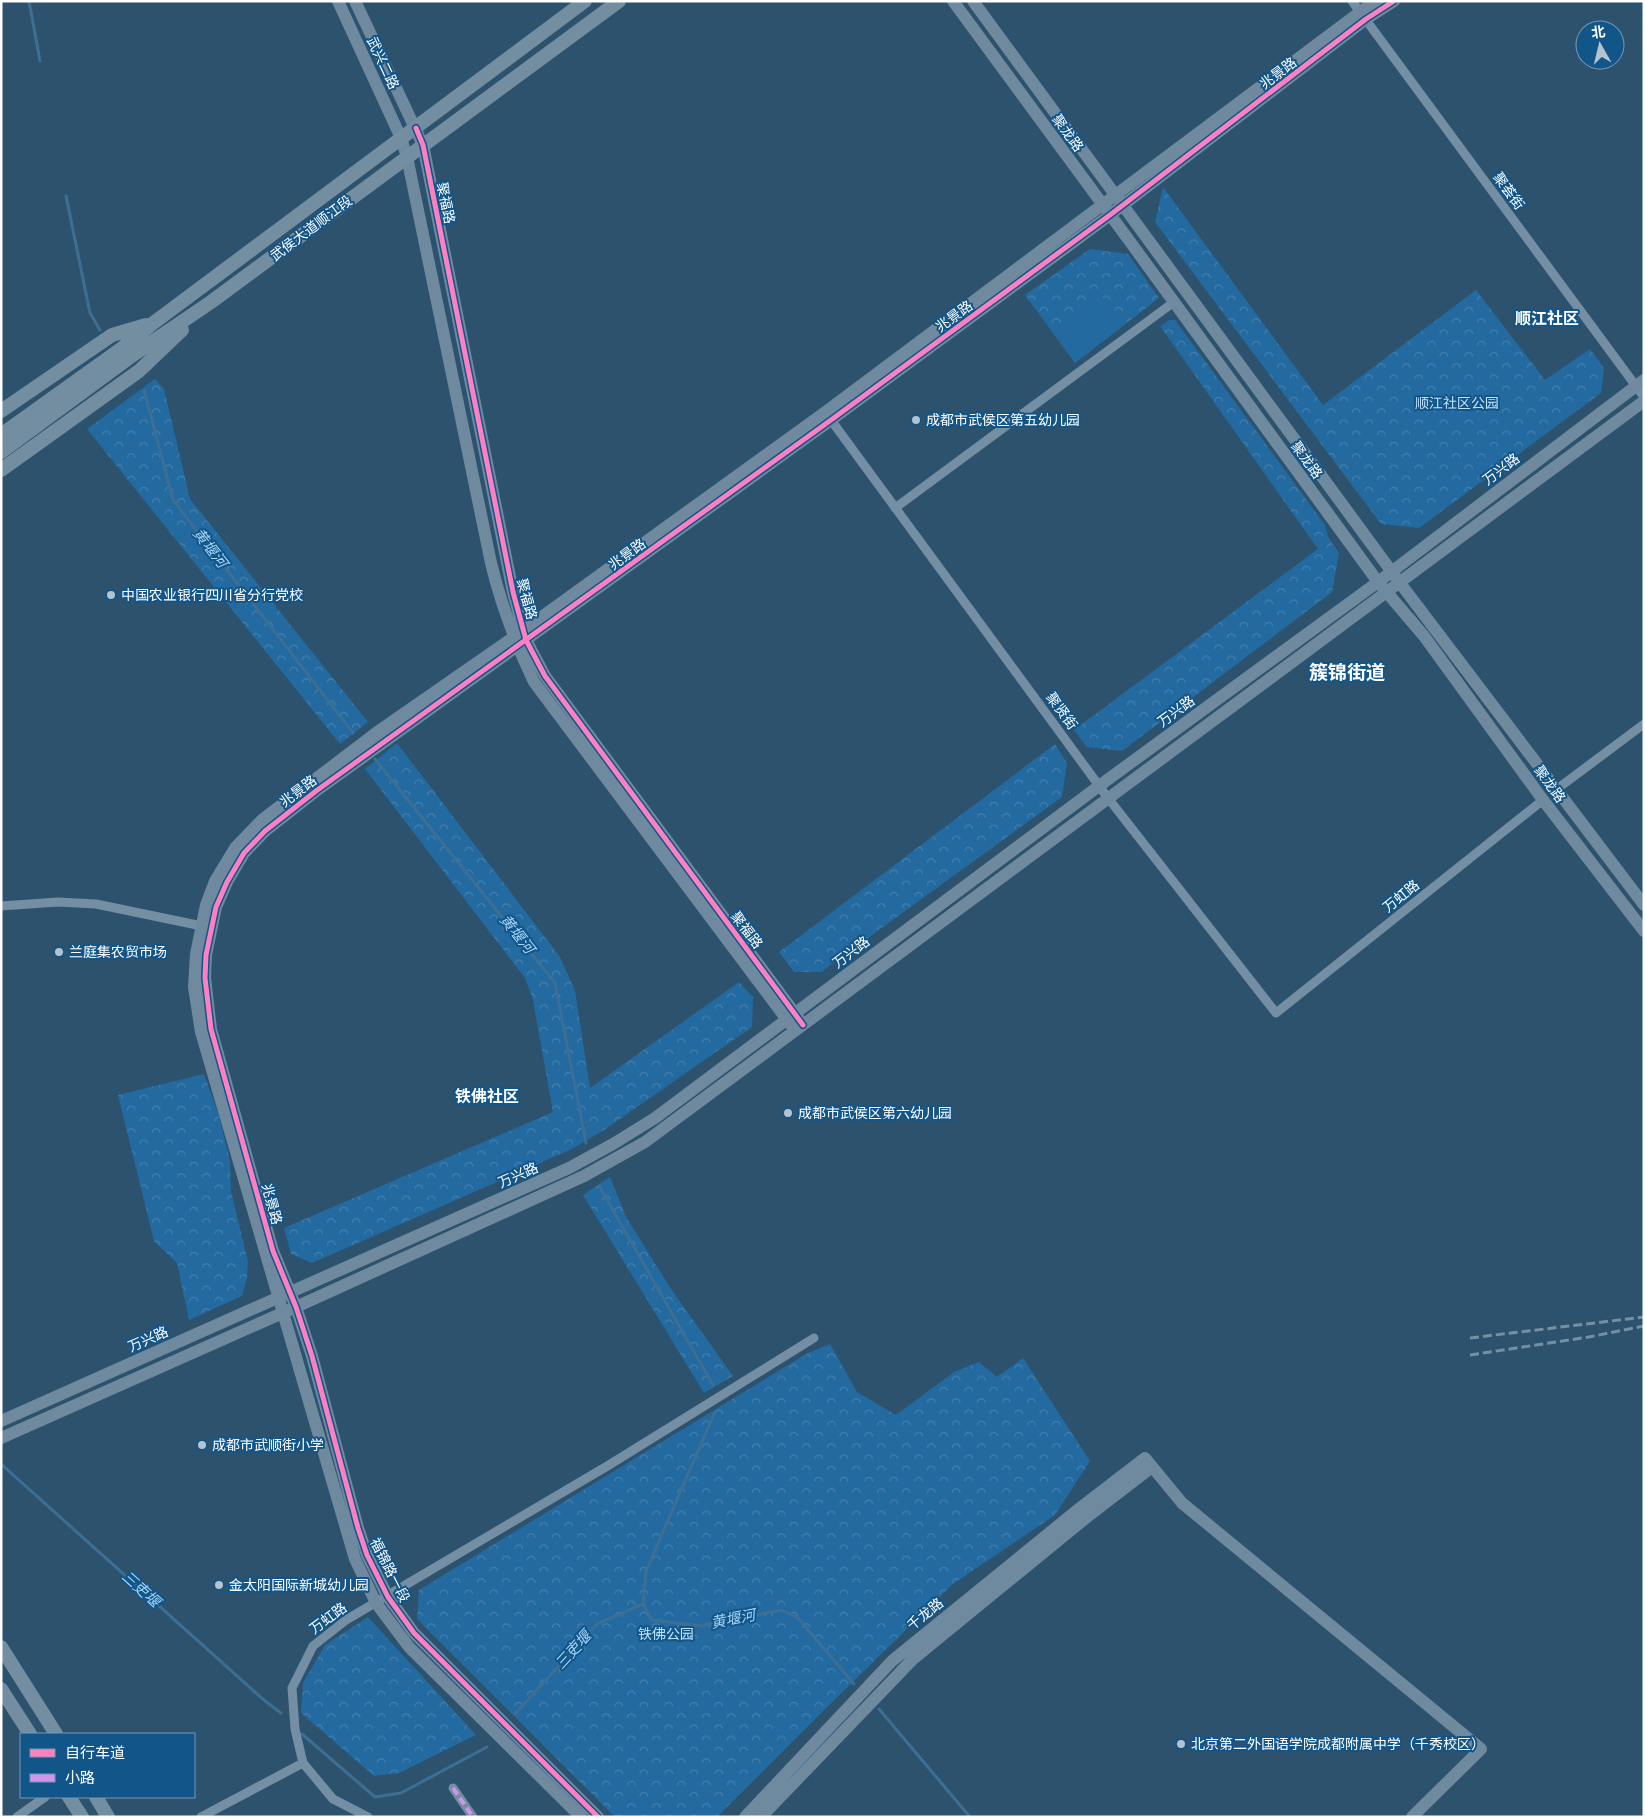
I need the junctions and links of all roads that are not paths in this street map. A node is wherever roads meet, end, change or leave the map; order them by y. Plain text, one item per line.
1 (338, 1) edge
2 (355, 1) edge
3 (585, 1) edge
4 (619, 1) edge
5 (952, 1) edge
6 (973, 1) edge
7 (1375, 1) edge
8 (1394, 1) edge
9 (1360, 11) edge
10 (500, 65) junction
11 (512, 80) junction
12 (416, 128) junction
13 (401, 138) junction
14 (423, 145) junction
15 (407, 157) junction
16 (1115, 194) junction
17 (1123, 205) junction
18 (1106, 209) junction
19 (211, 302) junction
20 (1174, 302) junction
21 (152, 324) junction
22 (1640, 383) edge
23 (1644, 397) edge
24 (1644, 401) edge
25 (1, 412) edge
26 (831, 420) junction
27 (1, 435) edge
28 (1, 452) edge
29 (1, 470) edge
30 (895, 508) junction
31 (1392, 570) junction
32 (1378, 582) junction
33 (1400, 583) junction
34 (1387, 592) junction
35 (520, 638) junction
36 (1644, 724) edge
37 (1099, 786) junction
38 (1557, 789) junction
39 (1108, 798) junction
40 (1543, 800) junction
41 (1644, 904) edge
42 (1, 906) edge
43 (202, 926) junction
44 (1644, 931) edge
45 (1276, 1013) joint
46 (790, 1016) junction
47 (800, 1028) junction
48 (283, 1295) junction
49 (296, 1307) junction
50 (283, 1313) junction
51 (814, 1338) dead end
52 (1, 1421) edge
53 (1, 1438) edge
54 (1149, 1463) junction
55 (388, 1597) junction
56 (376, 1604) junction
57 (1, 1647) edge
58 (1, 1689) edge
59 (29, 1733) edge
60 (55, 1733) edge
61 (303, 1763) junction
62 (453, 1788) dead end
63 (44, 1798) edge
64 (70, 1798) edge
65 (97, 1798) edge
66 (17, 1817) edge
67 (82, 1817) edge
68 (108, 1817) edge
69 (201, 1817) edge
70 (368, 1817) edge
71 (473, 1817) edge
72 (581, 1817) edge
73 (598, 1817) edge
74 (745, 1817) edge
75 (761, 1817) edge
76 (1412, 1817) edge

1 - 13 street, 武兴二路
2 - 12 street, 聚福路
3 - 10 main road, 武侯大道顺江段
4 - 11 main road, 武侯大道顺江段
5 - 18 street, 聚龙路
6 - 16 street, 聚龙路
7 - 9 street, 兆景路
8 - 9 street, 兆景路
9 - 16 street, 兆景路
9 - 17 street, 兆景路
9 - 22 street, 聚荟街
10 - 11 main road
10 - 12 main road, 武侯大道顺江段
11 - 14 main road, 武侯大道顺江段
12 - 13 main road, 武侯大道顺江段
12 - 14 street, 聚福路
13 - 15 street, 武兴二路
13 - 21 main road, 武侯大道顺江段
14 - 15 main road, 武侯大道顺江段
14 - 35 street, 聚福路
15 - 19 main road, 武侯大道顺江段
15 - 35 street, 武兴二路
16 - 17 street, 聚龙路
16 - 18 street, 兆景路
17 - 18 street, 兆景路
17 - 31 street, 聚龙路
18 - 20 street, 聚龙路
18 - 26 street, 兆景路
18 - 35 street, 兆景路
19 - 28 main road, 武侯大道顺江段
19 - 29 main road
20 - 30 street
20 - 32 street, 聚龙路
21 - 25 main road
21 - 27 main road, 武侯大道顺江段
22 - 23 street, 聚荟街
22 - 31 street, 万兴路
24 - 33 street
26 - 30 street, 聚贤街
26 - 35 street, 兆景路
30 - 37 street, 聚贤街
31 - 32 street, 万兴路
31 - 33 street, 聚龙路
32 - 34 street, 聚龙路
32 - 37 street, 万兴路
33 - 34 street
33 - 38 street, 聚龙路
34 - 39 street
34 - 40 street, 聚龙路
35 - 43 street, 兆景路
35 - 46 street, 聚福路
35 - 48 street, 兆景路
36 - 38 street
37 - 39 street, 聚贤街
37 - 46 street, 万兴路
38 - 41 street, 聚龙路
39 - 45 street, 聚贤街
39 - 47 street
40 - 44 street, 聚龙路
40 - 45 street, 万虹路
42 - 43 street
43 - 48 street, 兆景路
46 - 47 street, 聚福路
46 - 48 street, 万兴路
47 - 49 street
48 - 49 street, 福锦路一段
48 - 50 street, 福锦路一段
48 - 52 street, 万兴路
49 - 50 street
49 - 55 street, 福锦路一段
50 - 53 street
50 - 56 street, 福锦路一段
51 - 55 street, 万虹路
54 - 74 street, 千龙路
54 - 75 street, 千龙路
54 - 76 street
55 - 56 street, 万虹路
55 - 73 street, 福锦路一段
56 - 61 street, 万虹路
56 - 72 street, 福锦路一段
57 - 60 main road
58 - 59 main road
61 - 69 street
61 - 70 street
62 - 71 street
63 - 66 street
64 - 67 main road
65 - 68 main road

